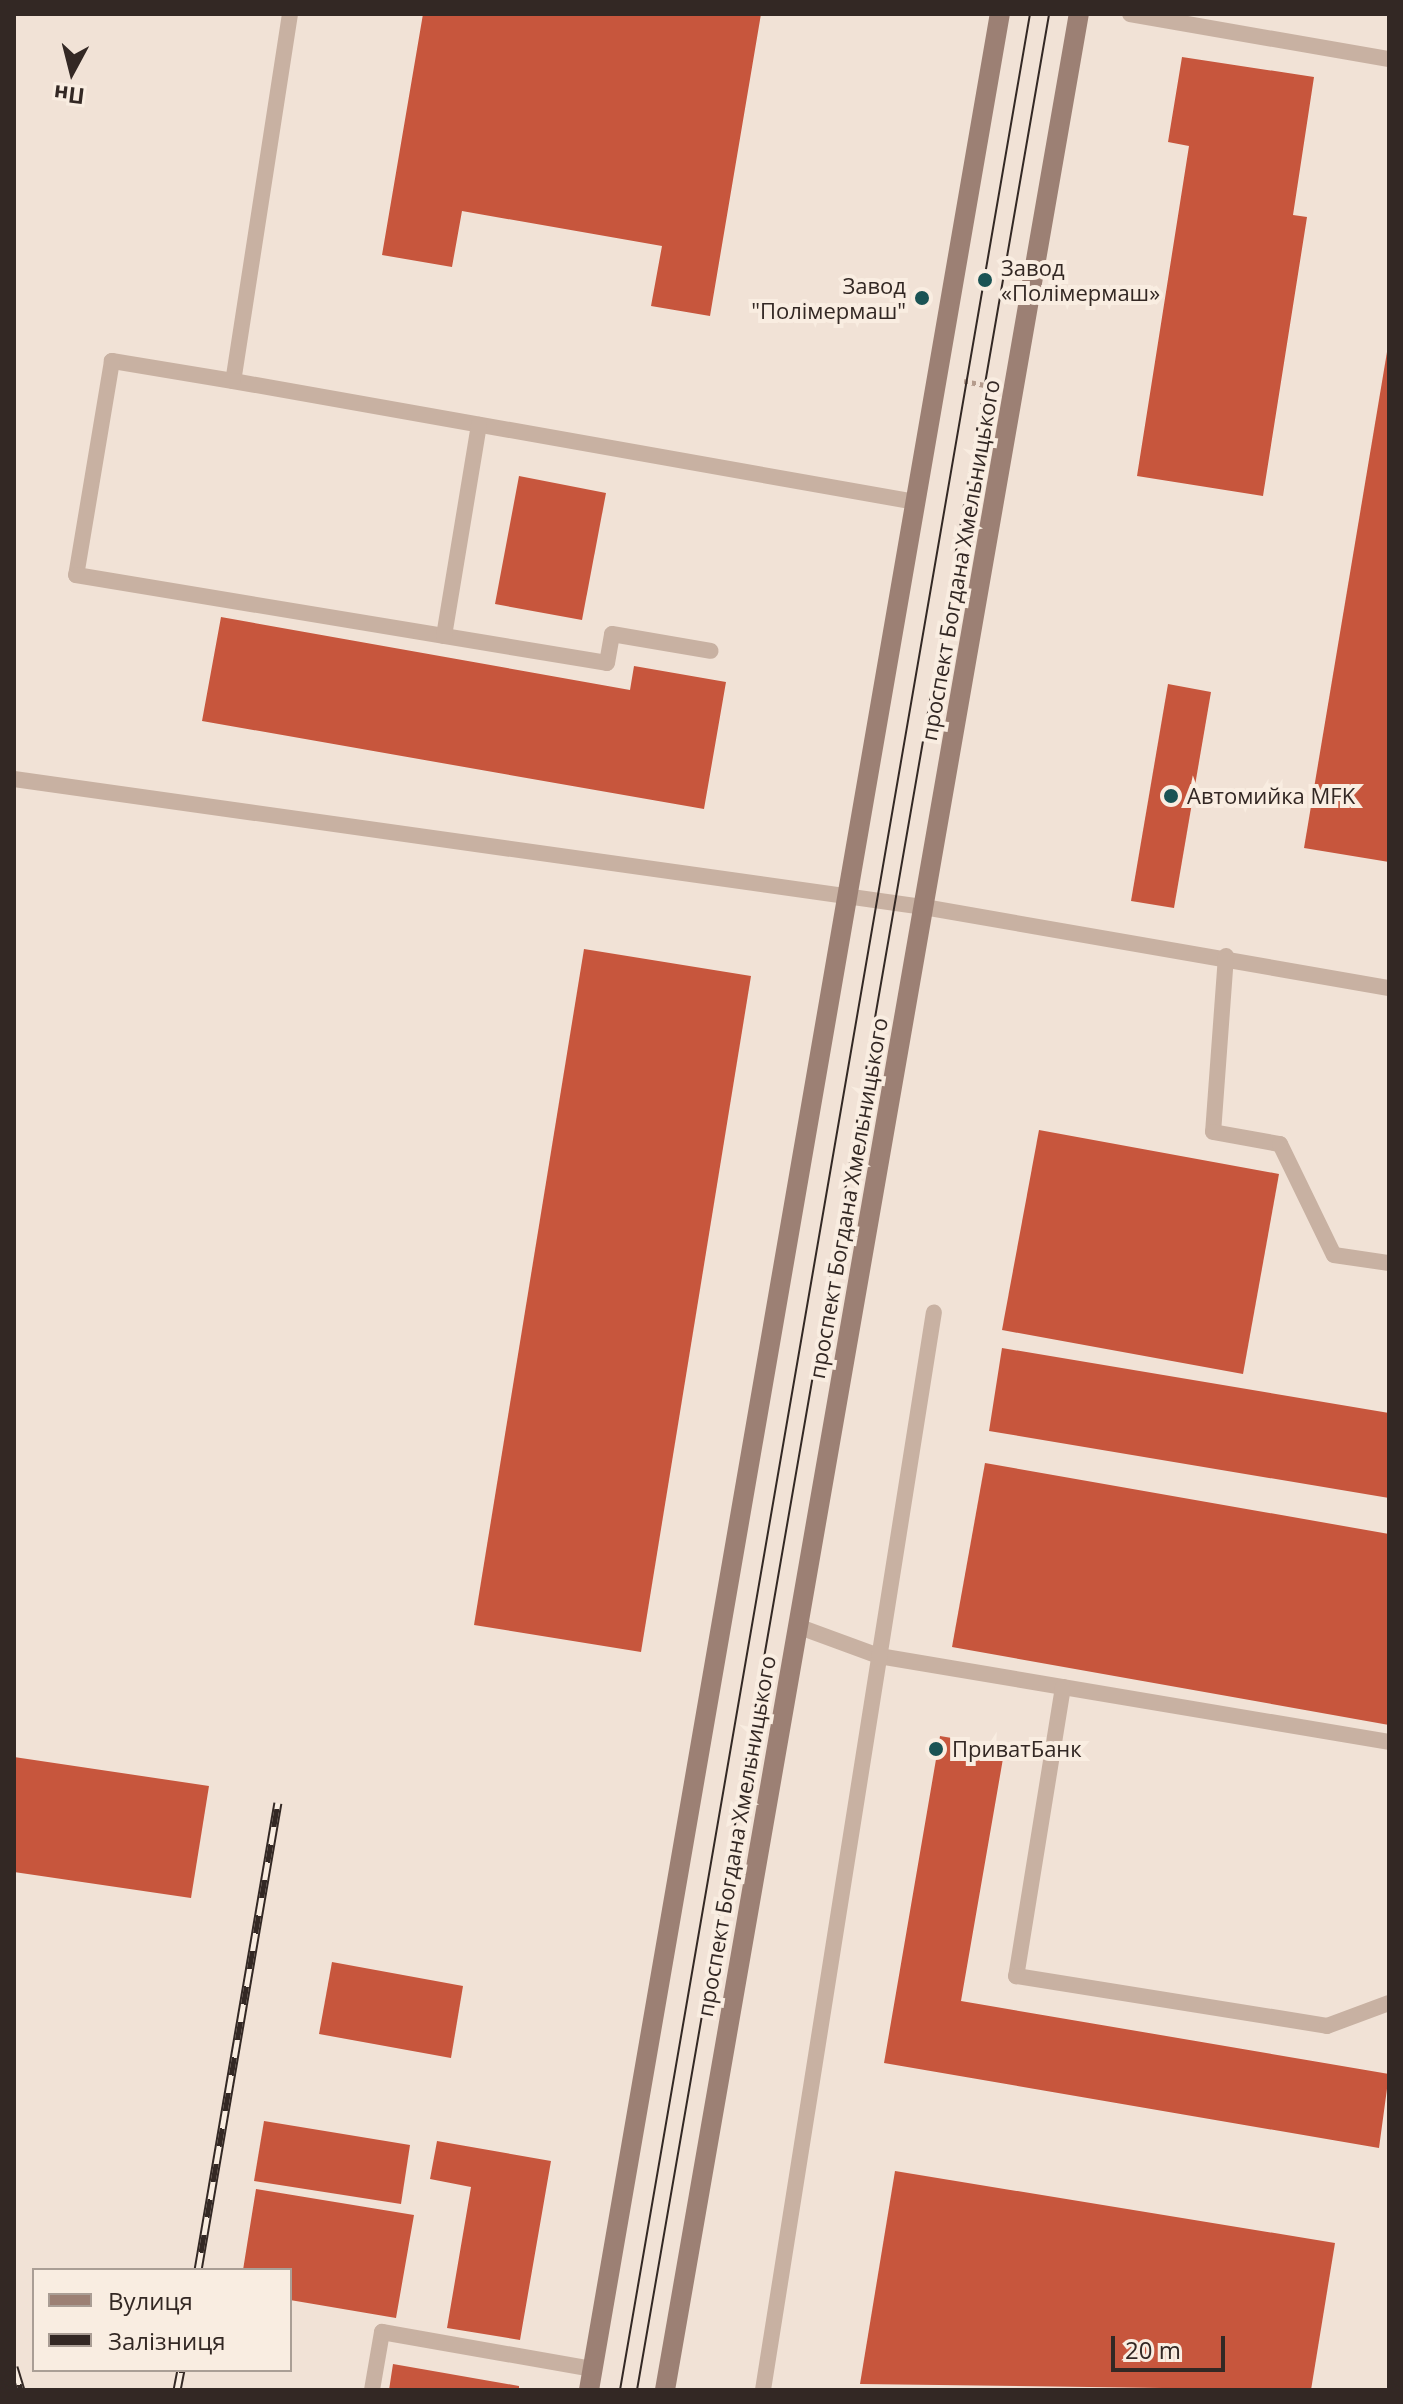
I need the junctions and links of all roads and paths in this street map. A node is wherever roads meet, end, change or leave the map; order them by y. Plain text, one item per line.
1 (290, 14) edge
2 (1000, 14) edge
3 (1079, 14) edge
4 (1130, 14) edge
5 (1389, 59) edge
6 (939, 377) junction
7 (233, 381) junction
8 (1014, 390) junction
9 (479, 425) junction
10 (916, 502) junction
11 (444, 636) junction
12 (711, 651) dead end
13 (14, 779) edge
14 (847, 896) junction
15 (924, 907) junction
16 (1226, 956) junction
17 (1389, 988) edge
18 (1389, 1263) edge
19 (934, 1312) dead end
20 (797, 1626) junction
21 (879, 1656) junction
22 (1063, 1687) junction
23 (1389, 1742) edge
24 (1389, 2003) edge
25 (592, 2369) junction
26 (372, 2390) edge
27 (589, 2390) edge
28 (665, 2390) edge
29 (763, 2390) edge

1 - 7 lane
2 - 6 main road
3 - 8 main road, проспект Богдана Хмельницького
4 - 5 lane
6 - 8 path
6 - 10 main road
7 - 9 lane
7 - 11 lane
8 - 15 main road, проспект Богдана Хмельницького
9 - 10 lane
9 - 11 lane
10 - 14 main road
11 - 12 lane
13 - 14 lane
14 - 15 lane
14 - 25 main road
15 - 16 lane
15 - 20 main road, проспект Богдана Хмельницького
16 - 17 lane
16 - 18 lane
19 - 21 lane
20 - 21 lane
20 - 28 main road, проспект Богдана Хмельницького
21 - 22 lane
21 - 29 lane
22 - 23 lane
22 - 24 lane
25 - 26 lane
25 - 27 main road

